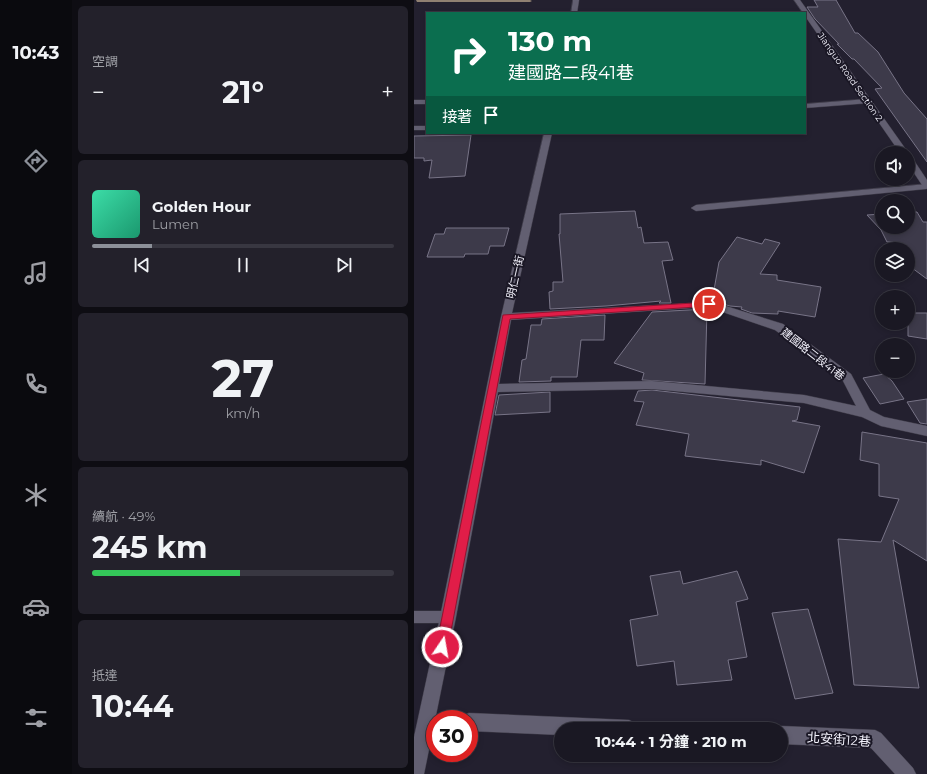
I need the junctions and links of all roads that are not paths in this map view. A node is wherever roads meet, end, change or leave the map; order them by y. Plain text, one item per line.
1 (576, 0) edge
2 (797, 0) edge
3 (574, 12) edge
4 (805, 12) edge
5 (806, 13) edge
6 (867, 101) junction
7 (414, 102) edge
8 (426, 102) edge
9 (806, 106) edge
10 (414, 128) edge
11 (426, 128) edge
12 (548, 134) edge
13 (899, 146) edge
14 (915, 168) edge
15 (927, 186) edge
16 (696, 208) dead end
17 (506, 317) junction
18 (493, 388) junction
19 (865, 413) junction
20 (927, 431) edge
21 (414, 617) edge
22 (448, 617) junction
23 (433, 710) edge
24 (478, 722) edge
25 (554, 726) edge
26 (788, 735) edge
27 (426, 738) edge
28 (415, 774) edge
29 (907, 774) edge

1 - 3 street
2 - 4 street, Jianguo Road Section 2
5 - 6 street, Jianguo Road Section 2
6 - 9 street
6 - 13 street, Jianguo Road Section 2
7 - 8 lane
10 - 11 street
12 - 17 street, 明仁一街
14 - 15 street
15 - 16 street
17 - 18 street, 明仁一街
17 - 19 street, 建國路二段41巷
18 - 19 street
18 - 22 street, 明仁一街
19 - 20 street
21 - 22 lane
22 - 23 street, 明仁一街
24 - 25 street
26 - 29 street, 北安街12巷
27 - 28 street, 明仁一街

